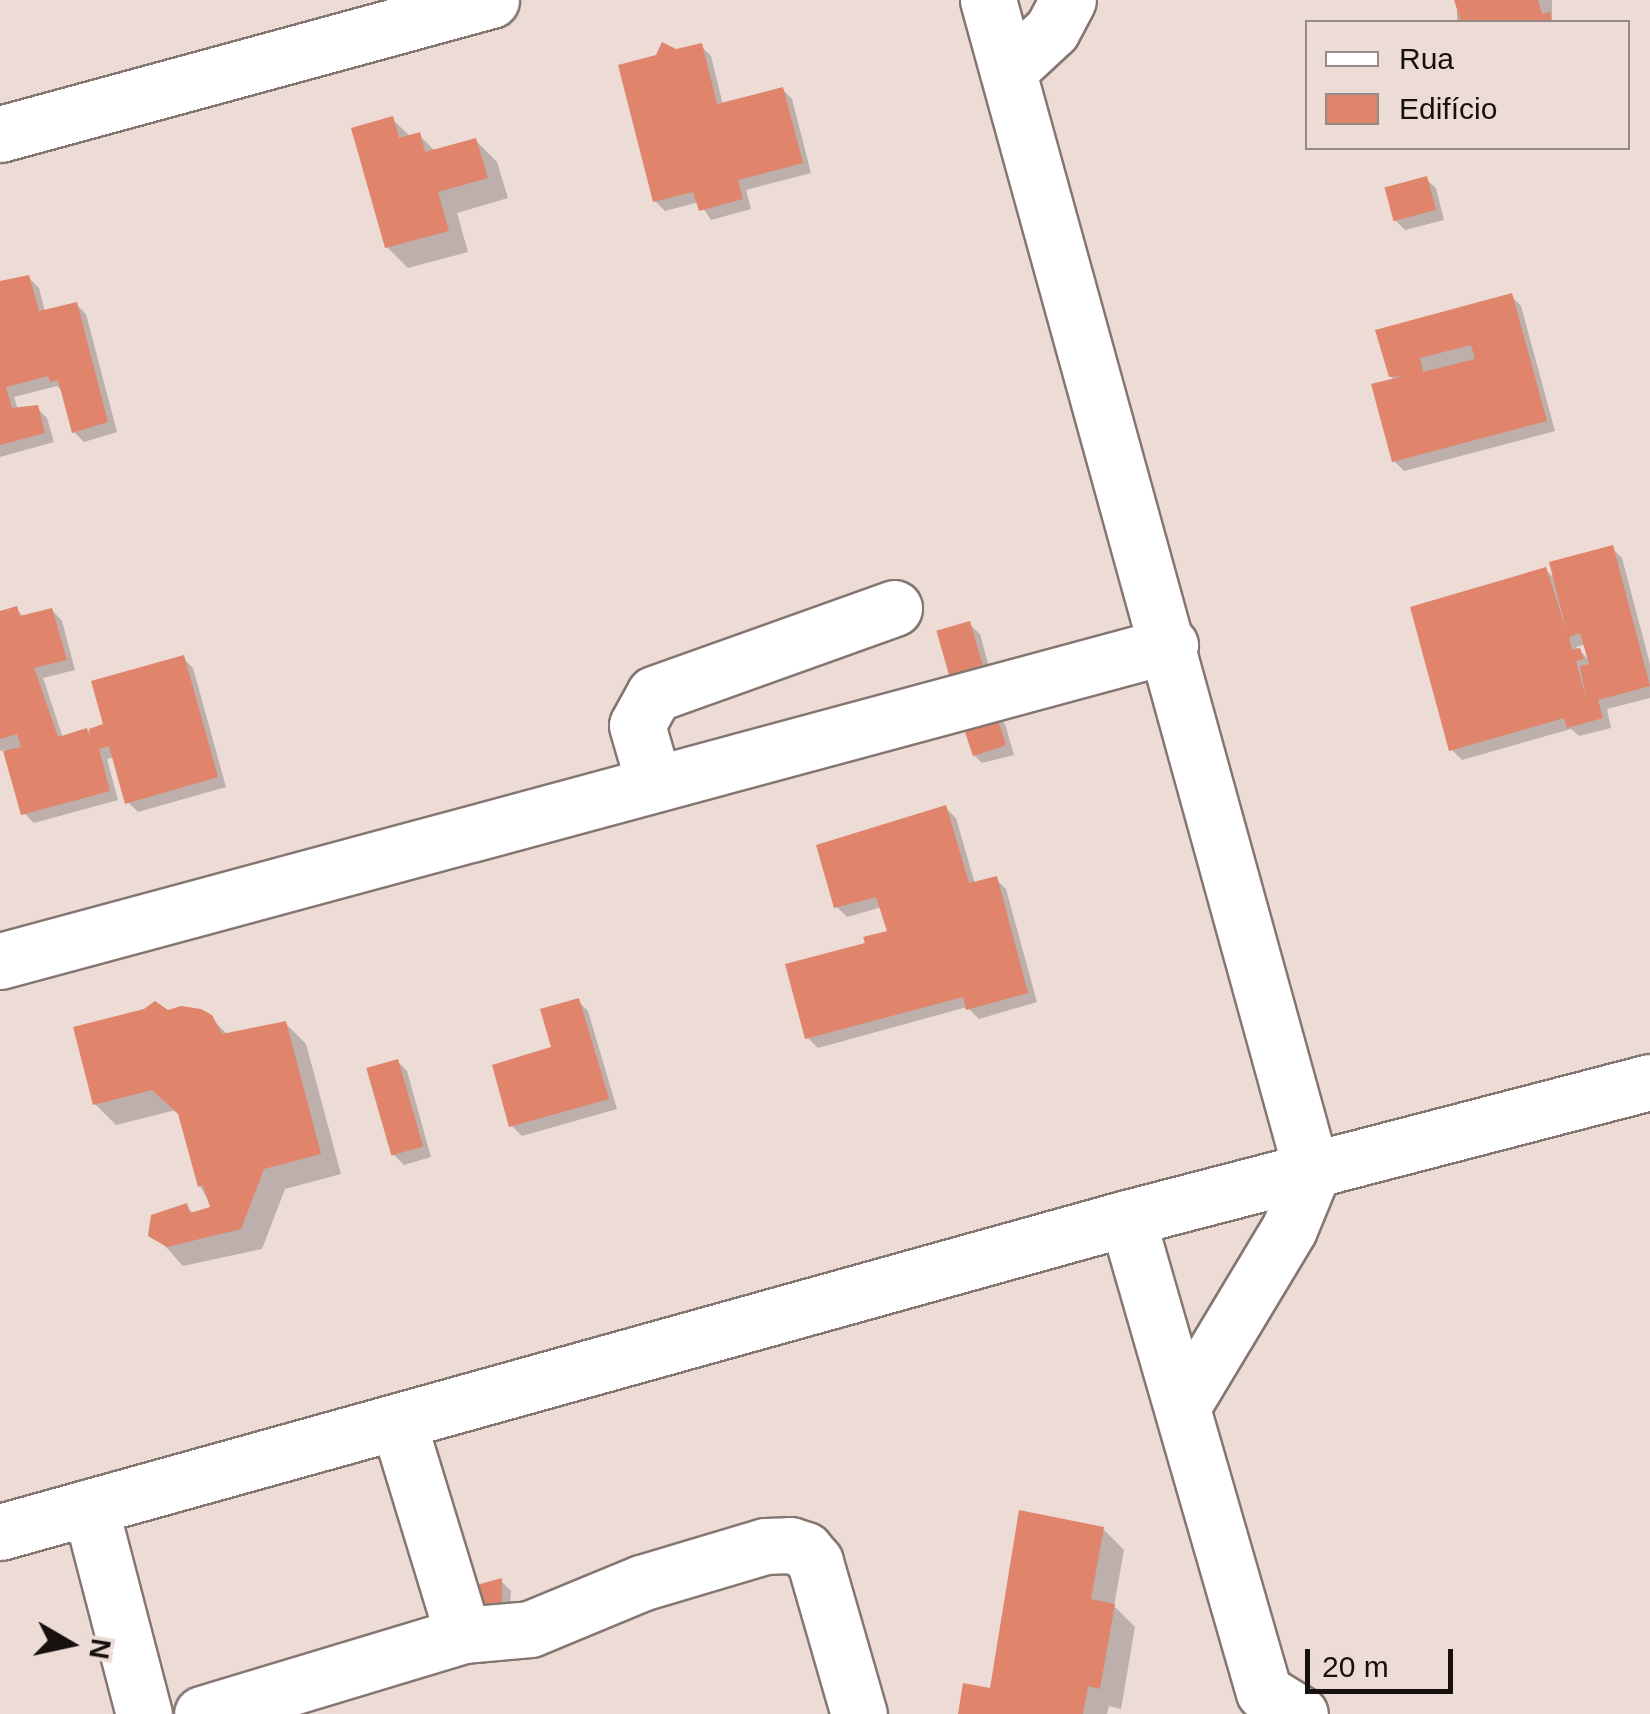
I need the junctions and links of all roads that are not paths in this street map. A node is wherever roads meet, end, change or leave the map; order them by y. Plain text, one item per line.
1 (491, 0) edge
2 (988, 0) edge
3 (1068, 0) edge
4 (1008, 71) junction
5 (0, 134) edge
6 (894, 608) dead end
7 (1170, 646) junction
8 (654, 784) junction
9 (0, 961) edge
10 (1650, 1082) edge
11 (1312, 1173) junction
12 (1127, 1218) junction
13 (1184, 1404) junction
14 (398, 1422) junction
15 (90, 1508) junction
16 (0, 1532) edge
17 (463, 1635) junction
18 (1269, 1707) edge
19 (144, 1714) edge
20 (202, 1714) edge
21 (858, 1714) edge

1 - 5 street
2 - 4 street
3 - 4 street
4 - 7 street
6 - 8 street
7 - 8 street
7 - 11 street
8 - 9 street
10 - 11 street
11 - 12 street
11 - 13 street
12 - 13 street
12 - 14 street
13 - 18 street
14 - 15 street
14 - 17 street
15 - 16 street
15 - 19 street
17 - 20 street
17 - 21 street

